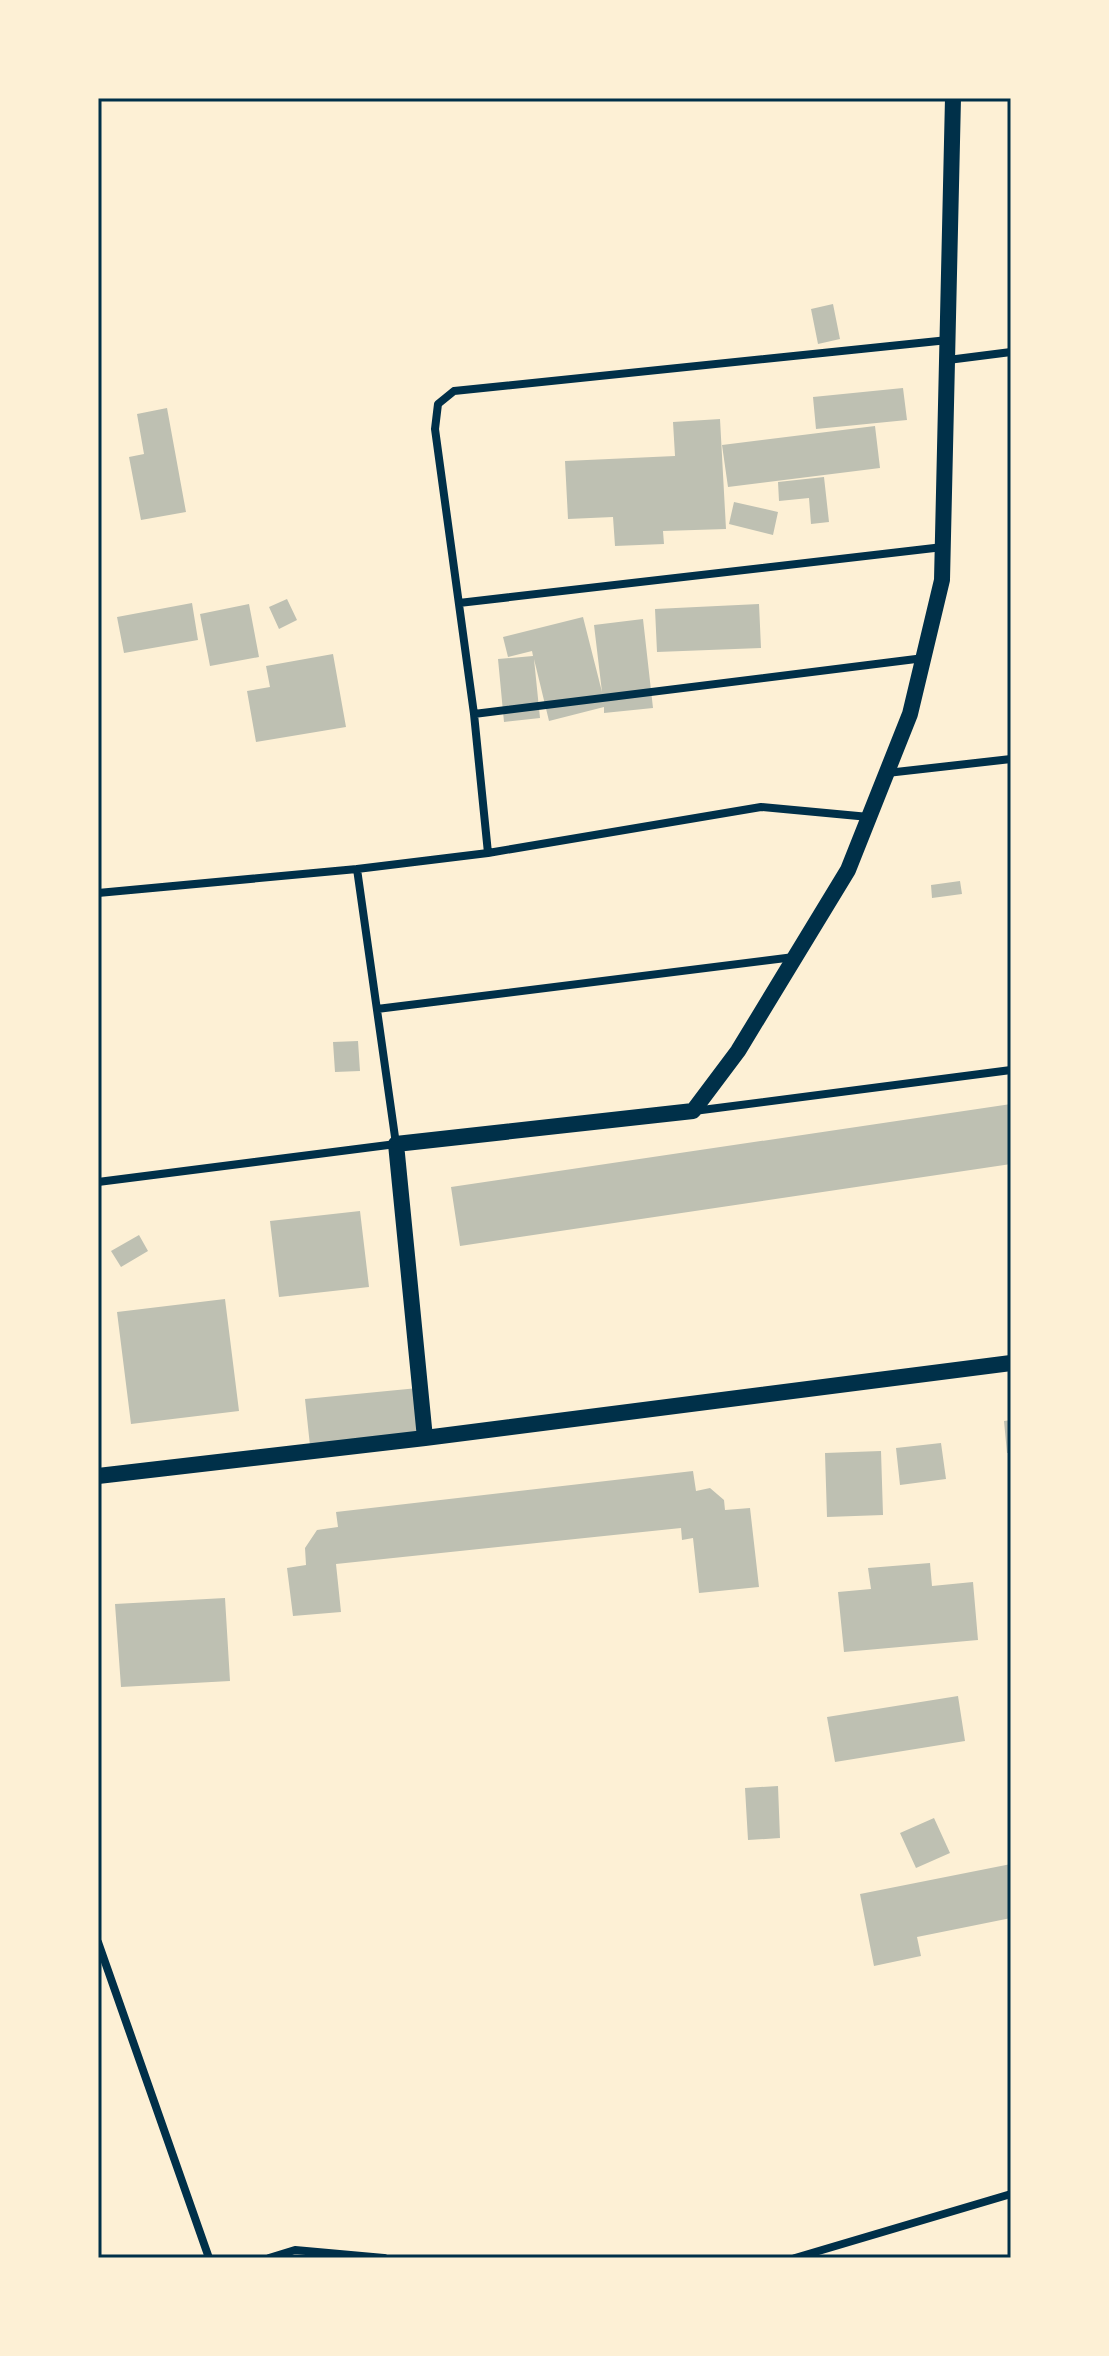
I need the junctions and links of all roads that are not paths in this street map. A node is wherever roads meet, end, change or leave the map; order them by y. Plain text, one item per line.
1 (953, 98) edge
2 (948, 340) junction
3 (1011, 352) edge
4 (948, 360) junction
5 (943, 547) junction
6 (459, 603) junction
7 (924, 658) junction
8 (474, 714) junction
9 (1011, 759) edge
10 (887, 773) junction
11 (869, 817) junction
12 (488, 853) junction
13 (357, 869) junction
14 (98, 893) edge
15 (795, 957) junction
16 (377, 1009) junction
17 (1011, 1070) edge
18 (693, 1111) junction
19 (396, 1144) junction
20 (98, 1182) edge
21 (1011, 1363) edge
22 (425, 1438) junction
23 (98, 1476) edge
24 (98, 1942) edge
25 (1011, 2194) edge
26 (209, 2258) edge
27 (269, 2258) edge
28 (384, 2258) edge
29 (795, 2258) edge

1 - 2 main road
2 - 4 main road
2 - 6 street
3 - 4 street
4 - 5 main road
5 - 6 street
5 - 7 main road
6 - 8 street
7 - 8 street
7 - 10 main road
8 - 12 street
9 - 10 street
10 - 11 main road
11 - 12 street
11 - 15 main road
12 - 13 street
13 - 14 street
13 - 16 street
15 - 16 street
15 - 18 main road
16 - 19 street
17 - 18 street
18 - 19 main road
19 - 20 street
19 - 22 main road
21 - 22 main road
22 - 23 main road
24 - 26 street
25 - 29 street
27 - 28 street

